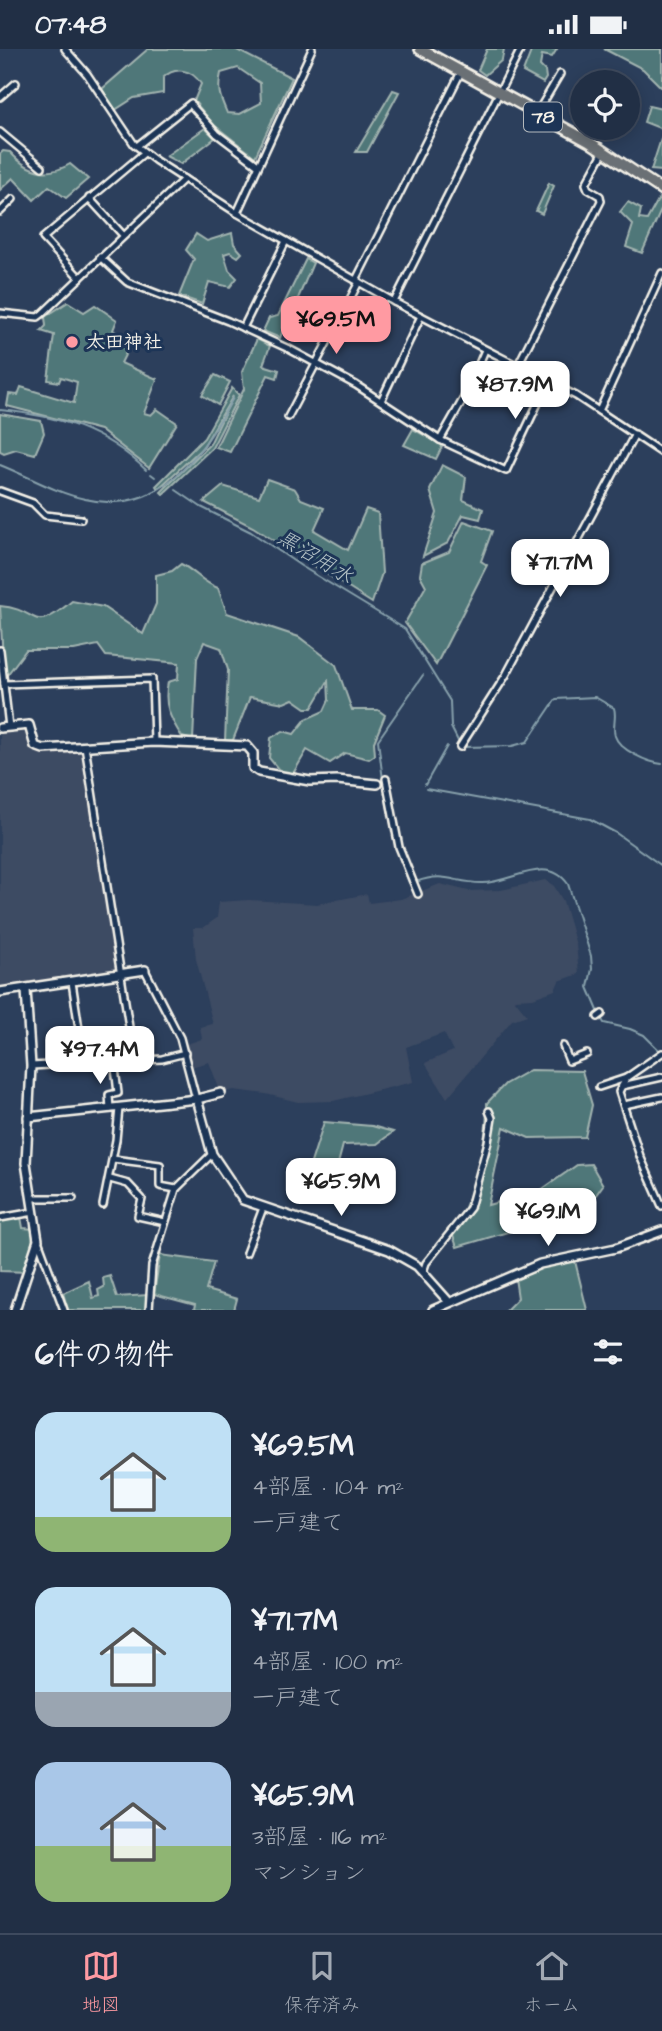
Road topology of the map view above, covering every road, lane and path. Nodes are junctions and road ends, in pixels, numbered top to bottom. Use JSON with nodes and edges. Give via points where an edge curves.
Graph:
{"nodes":[{"id":1,"x":65,"y":49,"type":"edge"},
{"id":2,"x":312,"y":49,"type":"edge"},
{"id":3,"x":421,"y":49,"type":"edge"},
{"id":4,"x":521,"y":49,"type":"edge"},
{"id":5,"x":462,"y":70,"type":"junction"},
{"id":6,"x":560,"y":74,"type":"dead end"},
{"id":7,"x":16,"y":83,"type":"dead end"},
{"id":8,"x":500,"y":94,"type":"junction"},
{"id":9,"x":0,"y":97,"type":"edge"},
{"id":10,"x":537,"y":113,"type":"junction"},
{"id":11,"x":0,"y":132,"type":"edge"},
{"id":12,"x":137,"y":146,"type":"junction"},
{"id":13,"x":604,"y":151,"type":"junction"},
{"id":14,"x":144,"y":153,"type":"junction"},
{"id":15,"x":258,"y":165,"type":"junction"},
{"id":16,"x":42,"y":167,"type":"dead end"},
{"id":17,"x":184,"y":179,"type":"junction"},
{"id":18,"x":662,"y":190,"type":"edge"},
{"id":19,"x":89,"y":198,"type":"junction"},
{"id":20,"x":13,"y":199,"type":"dead end"},
{"id":21,"x":0,"y":212,"type":"edge"},
{"id":22,"x":237,"y":213,"type":"junction"},
{"id":23,"x":123,"y":235,"type":"junction"},
{"id":24,"x":286,"y":241,"type":"junction"},
{"id":25,"x":100,"y":257,"type":"junction"},
{"id":26,"x":662,"y":273,"type":"edge"},
{"id":27,"x":79,"y":278,"type":"junction"},
{"id":28,"x":358,"y":281,"type":"junction"},
{"id":29,"x":394,"y":302,"type":"junction"},
{"id":30,"x":0,"y":313,"type":"edge"},
{"id":31,"x":421,"y":316,"type":"junction"},
{"id":32,"x":243,"y":328,"type":"junction"},
{"id":33,"x":485,"y":350,"type":"junction"},
{"id":34,"x":316,"y":363,"type":"junction"},
{"id":35,"x":517,"y":367,"type":"junction"},
{"id":36,"x":548,"y":382,"type":"junction"},
{"id":37,"x":381,"y":401,"type":"junction"},
{"id":38,"x":599,"y":411,"type":"junction"},
{"id":39,"x":288,"y":417,"type":"dead end"},
{"id":40,"x":635,"y":434,"type":"junction"},
{"id":41,"x":440,"y":440,"type":"junction"},
{"id":42,"x":662,"y":453,"type":"edge"},
{"id":43,"x":0,"y":491,"type":"edge"},
{"id":44,"x":81,"y":519,"type":"dead end"},
{"id":45,"x":0,"y":650,"type":"edge"},
{"id":46,"x":4,"y":684,"type":"junction"},
{"id":47,"x":9,"y":727,"type":"junction"},
{"id":48,"x":0,"y":728,"type":"edge"},
{"id":49,"x":154,"y":742,"type":"junction"},
{"id":50,"x":85,"y":746,"type":"junction"},
{"id":51,"x":460,"y":747,"type":"dead end"},
{"id":52,"x":377,"y":784,"type":"joint"},
{"id":53,"x":418,"y":894,"type":"dead end"},
{"id":54,"x":145,"y":970,"type":"joint"},
{"id":55,"x":120,"y":974,"type":"junction"},
{"id":56,"x":72,"y":982,"type":"junction"},
{"id":57,"x":26,"y":989,"type":"junction"},
{"id":58,"x":0,"y":992,"type":"edge"},
{"id":59,"x":563,"y":1046,"type":"dead end"},
{"id":60,"x":185,"y":1053,"type":"junction"},
{"id":61,"x":587,"y":1054,"type":"dead end"},
{"id":62,"x":661,"y":1054,"type":"edge"},
{"id":63,"x":134,"y":1059,"type":"junction"},
{"id":64,"x":114,"y":1061,"type":"junction"},
{"id":65,"x":84,"y":1062,"type":"junction"},
{"id":66,"x":31,"y":1066,"type":"junction"},
{"id":67,"x":662,"y":1077,"type":"edge"},
{"id":68,"x":625,"y":1078,"type":"junction"},
{"id":69,"x":622,"y":1086,"type":"junction"},
{"id":70,"x":599,"y":1087,"type":"dead end"},
{"id":71,"x":221,"y":1093,"type":"dead end"},
{"id":72,"x":662,"y":1097,"type":"edge"},
{"id":73,"x":197,"y":1099,"type":"junction"},
{"id":74,"x":624,"y":1105,"type":"junction"},
{"id":75,"x":114,"y":1108,"type":"junction"},
{"id":76,"x":489,"y":1111,"type":"dead end"},
{"id":77,"x":28,"y":1117,"type":"junction"},
{"id":78,"x":212,"y":1154,"type":"junction"},
{"id":79,"x":113,"y":1159,"type":"junction"},
{"id":80,"x":110,"y":1179,"type":"junction"},
{"id":81,"x":176,"y":1189,"type":"junction"},
{"id":82,"x":32,"y":1198,"type":"junction"},
{"id":83,"x":73,"y":1198,"type":"dead end"},
{"id":84,"x":103,"y":1205,"type":"dead end"},
{"id":85,"x":662,"y":1206,"type":"edge"},
{"id":86,"x":263,"y":1208,"type":"junction"},
{"id":87,"x":34,"y":1212,"type":"junction"},
{"id":88,"x":0,"y":1218,"type":"edge"},
{"id":89,"x":165,"y":1222,"type":"junction"},
{"id":90,"x":662,"y":1231,"type":"edge"},
{"id":91,"x":38,"y":1240,"type":"junction"},
{"id":92,"x":246,"y":1253,"type":"dead end"},
{"id":93,"x":423,"y":1272,"type":"junction"},
{"id":94,"x":449,"y":1303,"type":"junction"},
{"id":95,"x":15,"y":1310,"type":"edge"},
{"id":96,"x":64,"y":1310,"type":"edge"},
{"id":97,"x":149,"y":1310,"type":"edge"},
{"id":98,"x":433,"y":1310,"type":"edge"}],
"edges":[{"from":1,"to":12,"type":"street"},
{"from":2,"to":15,"type":"street"},
{"from":3,"to":5,"type":"main road","number":"78"},
{"from":4,"to":8,"type":"street"},
{"from":5,"to":8,"type":"main road","number":"78"},
{"from":5,"to":28,"type":"street"},
{"from":6,"to":10,"type":"street"},
{"from":7,"to":9,"type":"street"},
{"from":8,"to":10,"type":"main road","number":"78"},
{"from":8,"to":29,"type":"street"},
{"from":10,"to":13,"type":"main road","number":"78"},
{"from":11,"to":16,"type":"street"},
{"from":12,"to":14,"type":"street"},
{"from":12,"to":15,"type":"street","via":[[191,104],[217,134]]},
{"from":13,"to":18,"type":"main road","number":"78"},
{"from":13,"to":35,"type":"street","via":[[586,184],[601,201]]},
{"from":14,"to":17,"type":"street"},
{"from":14,"to":19,"type":"street"},
{"from":15,"to":22,"type":"street"},
{"from":17,"to":22,"type":"street"},
{"from":17,"to":23,"type":"street"},
{"from":19,"to":23,"type":"street"},
{"from":19,"to":27,"type":"street","via":[[43,239]]},
{"from":20,"to":21,"type":"street"},
{"from":22,"to":24,"type":"street"},
{"from":23,"to":25,"type":"street"},
{"from":24,"to":28,"type":"street"},
{"from":24,"to":32,"type":"street"},
{"from":25,"to":27,"type":"street"},
{"from":25,"to":32,"type":"street","via":[[141,289]]},
{"from":26,"to":38,"type":"street"},
{"from":27,"to":30,"type":"street","via":[[38,317]]},
{"from":28,"to":29,"type":"street"},
{"from":28,"to":34,"type":"street"},
{"from":29,"to":31,"type":"street"},
{"from":31,"to":33,"type":"street"},
{"from":31,"to":37,"type":"street"},
{"from":32,"to":34,"type":"street"},
{"from":33,"to":35,"type":"street"},
{"from":33,"to":41,"type":"street"},
{"from":34,"to":37,"type":"street"},
{"from":34,"to":39,"type":"street"},
{"from":35,"to":36,"type":"street"},
{"from":36,"to":38,"type":"street"},
{"from":36,"to":41,"type":"street","via":[[506,471]]},
{"from":37,"to":41,"type":"street"},
{"from":38,"to":40,"type":"street"},
{"from":40,"to":42,"type":"street"},
{"from":40,"to":51,"type":"street","via":[[506,675]]},
{"from":43,"to":44,"type":"street","via":[[33,503],[45,515]]},
{"from":45,"to":46,"type":"street"},
{"from":46,"to":47,"type":"street"},
{"from":46,"to":49,"type":"street","via":[[152,679]]},
{"from":47,"to":48,"type":"street"},
{"from":47,"to":50,"type":"street","via":[[29,725],[38,748]]},
{"from":49,"to":50,"type":"street"},
{"from":49,"to":52,"type":"street","via":[[247,746],[253,753],[253,768],[259,772],[310,782]]},
{"from":50,"to":55,"type":"street"},
{"from":52,"to":53,"type":"street","via":[[387,782],[399,847]]},
{"from":54,"to":55,"type":"street"},
{"from":54,"to":60,"type":"street"},
{"from":55,"to":56,"type":"street"},
{"from":55,"to":63,"type":"street"},
{"from":56,"to":57,"type":"street"},
{"from":56,"to":65,"type":"street"},
{"from":57,"to":58,"type":"street"},
{"from":57,"to":66,"type":"street"},
{"from":59,"to":61,"type":"street","via":[[569,1061]]},
{"from":60,"to":63,"type":"street"},
{"from":60,"to":73,"type":"street"},
{"from":62,"to":68,"type":"street"},
{"from":63,"to":64,"type":"street"},
{"from":64,"to":65,"type":"street"},
{"from":64,"to":75,"type":"street","via":[[118,1093],[108,1095]]},
{"from":65,"to":66,"type":"street"},
{"from":66,"to":77,"type":"street"},
{"from":67,"to":69,"type":"street"},
{"from":68,"to":69,"type":"street"},
{"from":68,"to":70,"type":"street"},
{"from":69,"to":74,"type":"street","via":[[619,1092]]},
{"from":71,"to":73,"type":"street"},
{"from":72,"to":74,"type":"street"},
{"from":73,"to":75,"type":"street"},
{"from":73,"to":78,"type":"street"},
{"from":74,"to":85,"type":"street"},
{"from":75,"to":77,"type":"street"},
{"from":75,"to":79,"type":"street"},
{"from":76,"to":93,"type":"street","via":[[488,1142],[470,1208]]},
{"from":77,"to":82,"type":"street","via":[[26,1163]]},
{"from":78,"to":81,"type":"street"},
{"from":78,"to":86,"type":"street","via":[[243,1200]]},
{"from":79,"to":80,"type":"street"},
{"from":79,"to":81,"type":"street","via":[[160,1165],[160,1186]]},
{"from":80,"to":84,"type":"street"},
{"from":80,"to":89,"type":"street","via":[[128,1184],[142,1199],[138,1216]]},
{"from":81,"to":89,"type":"street"},
{"from":82,"to":83,"type":"street"},
{"from":82,"to":87,"type":"street"},
{"from":86,"to":92,"type":"street"},
{"from":86,"to":93,"type":"street","via":[[389,1249]]},
{"from":87,"to":88,"type":"street"},
{"from":87,"to":91,"type":"street"},
{"from":89,"to":97,"type":"street","via":[[152,1266]]},
{"from":90,"to":94,"type":"street","via":[[616,1248],[540,1264]]},
{"from":91,"to":95,"type":"street"},
{"from":91,"to":96,"type":"street"},
{"from":93,"to":94,"type":"street"},
{"from":94,"to":98,"type":"street"}]}
